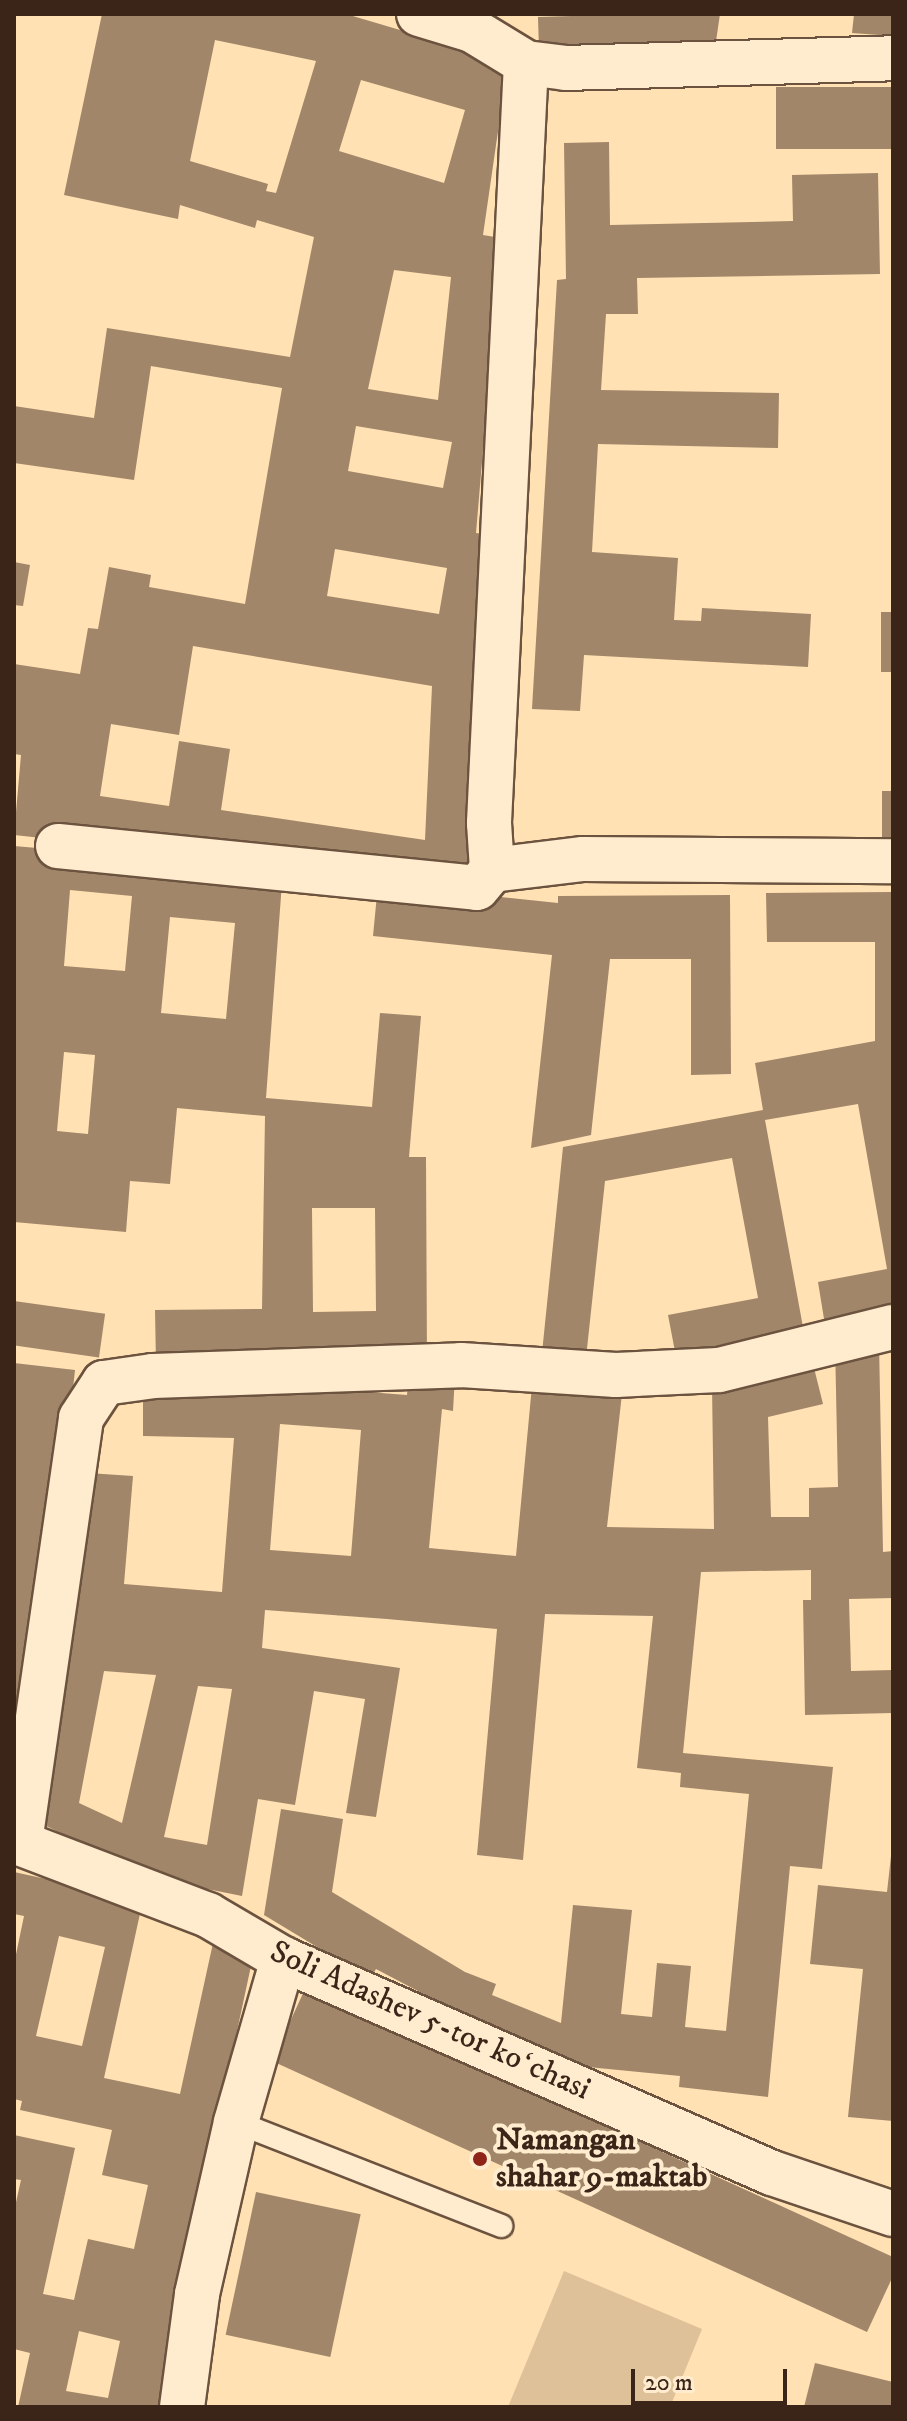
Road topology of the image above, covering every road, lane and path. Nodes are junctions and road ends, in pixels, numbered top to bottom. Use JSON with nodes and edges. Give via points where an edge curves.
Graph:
{"nodes":[{"id":1,"x":419,"y":14,"type":"edge"},
{"id":2,"x":893,"y":58,"type":"edge"},
{"id":3,"x":526,"y":63,"type":"junction"},
{"id":4,"x":58,"y":846,"type":"dead end"},
{"id":5,"x":893,"y":861,"type":"edge"},
{"id":6,"x":492,"y":870,"type":"junction"},
{"id":7,"x":893,"y":1327,"type":"edge"},
{"id":8,"x":17,"y":1842,"type":"edge"},
{"id":9,"x":283,"y":1959,"type":"junction"},
{"id":10,"x":236,"y":2122,"type":"junction"},
{"id":11,"x":893,"y":2214,"type":"edge"},
{"id":12,"x":501,"y":2226,"type":"dead end"},
{"id":13,"x":182,"y":2407,"type":"edge"}],
"edges":[{"from":1,"to":3,"type":"street","via":[[472,30]]},
{"from":2,"to":3,"type":"street","via":[[565,68]]},
{"from":3,"to":6,"type":"street","via":[[489,823]]},
{"from":4,"to":6,"type":"street","via":[[477,888]]},
{"from":5,"to":6,"type":"street","via":[[583,859]]},
{"from":7,"to":8,"type":"street","via":[[719,1370],[616,1375],[461,1365],[153,1376],[104,1383],[81,1418]]},
{"from":8,"to":9,"type":"street","name":"Soli Adashev 5-tor koʻchasi","via":[[208,1915]]},
{"from":9,"to":10,"type":"street"},
{"from":9,"to":11,"type":"street","name":"Soli Adashev 5-tor koʻchasi","via":[[772,2173]]},
{"from":10,"to":12,"type":"lane"},
{"from":10,"to":13,"type":"street","via":[[197,2294]]}]}
